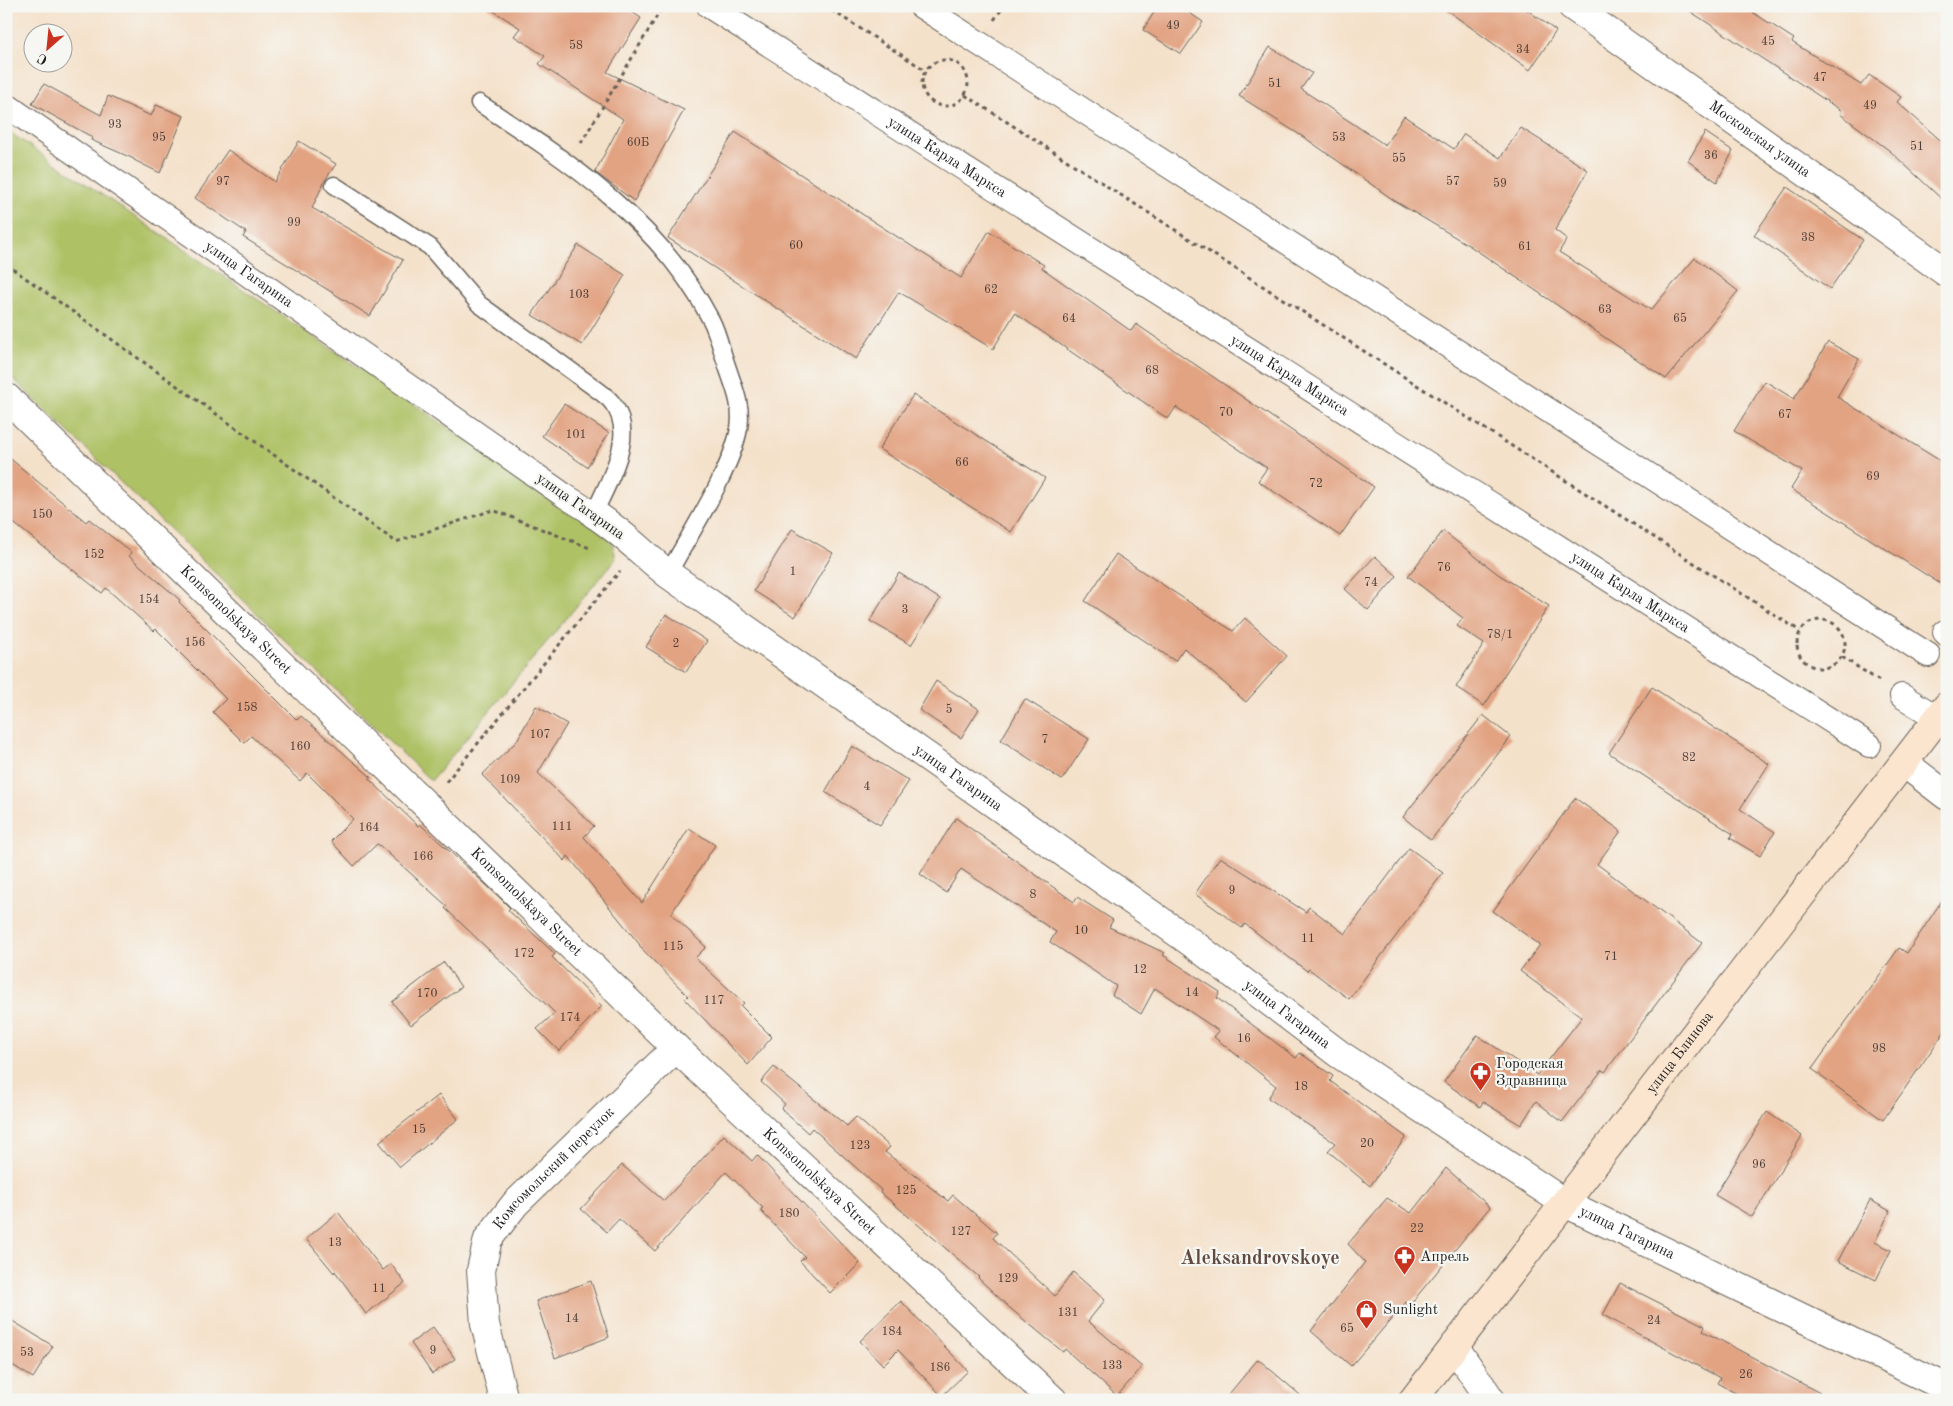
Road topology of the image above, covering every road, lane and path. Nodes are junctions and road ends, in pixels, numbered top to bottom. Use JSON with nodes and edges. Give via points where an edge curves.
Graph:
{"nodes":[{"id":1,"x":663,"y":6,"type":"edge"},
{"id":2,"x":709,"y":6,"type":"edge"},
{"id":3,"x":825,"y":6,"type":"edge"},
{"id":4,"x":921,"y":6,"type":"edge"},
{"id":5,"x":1572,"y":6,"type":"edge"},
{"id":6,"x":925,"y":70,"type":"junction"},
{"id":7,"x":965,"y":95,"type":"junction"},
{"id":8,"x":480,"y":103,"type":"dead end"},
{"id":9,"x":6,"y":106,"type":"edge"},
{"id":10,"x":569,"y":162,"type":"junction"},
{"id":11,"x":334,"y":185,"type":"dead end"},
{"id":12,"x":6,"y":264,"type":"edge"},
{"id":13,"x":1947,"y":273,"type":"edge"},
{"id":14,"x":6,"y":397,"type":"edge"},
{"id":15,"x":594,"y":514,"type":"junction"},
{"id":16,"x":595,"y":548,"type":"dead end"},
{"id":17,"x":638,"y":550,"type":"junction"},
{"id":18,"x":668,"y":574,"type":"junction"},
{"id":19,"x":1800,"y":631,"type":"junction"},
{"id":20,"x":1928,"y":655,"type":"dead end"},
{"id":21,"x":1842,"y":657,"type":"junction"},
{"id":22,"x":1902,"y":696,"type":"joint"},
{"id":23,"x":1944,"y":716,"type":"edge"},
{"id":24,"x":1869,"y":745,"type":"dead end"},
{"id":25,"x":1904,"y":763,"type":"junction"},
{"id":26,"x":1947,"y":796,"type":"edge"},
{"id":27,"x":427,"y":806,"type":"junction"},
{"id":28,"x":676,"y":1048,"type":"junction"},
{"id":29,"x":1565,"y":1203,"type":"junction"},
{"id":30,"x":1454,"y":1346,"type":"junction"},
{"id":31,"x":1947,"y":1388,"type":"edge"},
{"id":32,"x":504,"y":1400,"type":"edge"},
{"id":33,"x":1053,"y":1400,"type":"edge"},
{"id":34,"x":1413,"y":1400,"type":"edge"},
{"id":35,"x":1491,"y":1400,"type":"edge"}],
"edges":[{"from":1,"to":10,"type":"path"},
{"from":2,"to":24,"type":"street","name":"улица Карла Маркса"},
{"from":3,"to":6,"type":"path"},
{"from":4,"to":20,"type":"street"},
{"from":5,"to":13,"type":"street","name":"Московская улица"},
{"from":6,"to":7,"type":"path","via":[[940,60],[958,63],[968,78]]},
{"from":6,"to":7,"type":"path","via":[[922,88],[932,103],[950,106]]},
{"from":7,"to":19,"type":"path"},
{"from":8,"to":10,"type":"lane"},
{"from":9,"to":15,"type":"street","name":"улица Гагарина"},
{"from":10,"to":18,"type":"lane","via":[[652,236],[685,279],[712,321],[741,409],[738,430],[725,467]]},
{"from":11,"to":15,"type":"lane","via":[[430,247],[479,304],[614,404],[622,422],[622,446]]},
{"from":12,"to":16,"type":"path","via":[[396,542],[493,510],[586,548]]},
{"from":14,"to":27,"type":"street","name":"Komsomolskaya Street"},
{"from":15,"to":17,"type":"street","name":"улица Гагарина","via":[[617,528]]},
{"from":17,"to":18,"type":"street","name":"улица Гагарина"},
{"from":17,"to":27,"type":"path"},
{"from":18,"to":29,"type":"street","name":"улица Гагарина","via":[[1192,943],[1339,1054]]},
{"from":19,"to":21,"type":"path","via":[[1797,649],[1808,665],[1826,668]]},
{"from":19,"to":21,"type":"path","via":[[1811,621],[1821,619],[1834,623],[1845,639]]},
{"from":21,"to":22,"type":"path"},
{"from":22,"to":23,"type":"street"},
{"from":23,"to":25,"type":"main road","name":"улица Блинова"},
{"from":25,"to":26,"type":"street"},
{"from":25,"to":29,"type":"main road","name":"улица Блинова"},
{"from":27,"to":28,"type":"street","name":"Komsomolskaya Street"},
{"from":28,"to":32,"type":"street","name":"Комсомольский переулок","via":[[515,1204],[488,1239],[482,1270],[485,1324]]},
{"from":28,"to":33,"type":"street","name":"Komsomolskaya Street"},
{"from":29,"to":30,"type":"main road","name":"улица Блинова"},
{"from":29,"to":31,"type":"street","name":"улица Гагарина"},
{"from":30,"to":34,"type":"main road","name":"улица Блинова"},
{"from":30,"to":35,"type":"street"}]}
